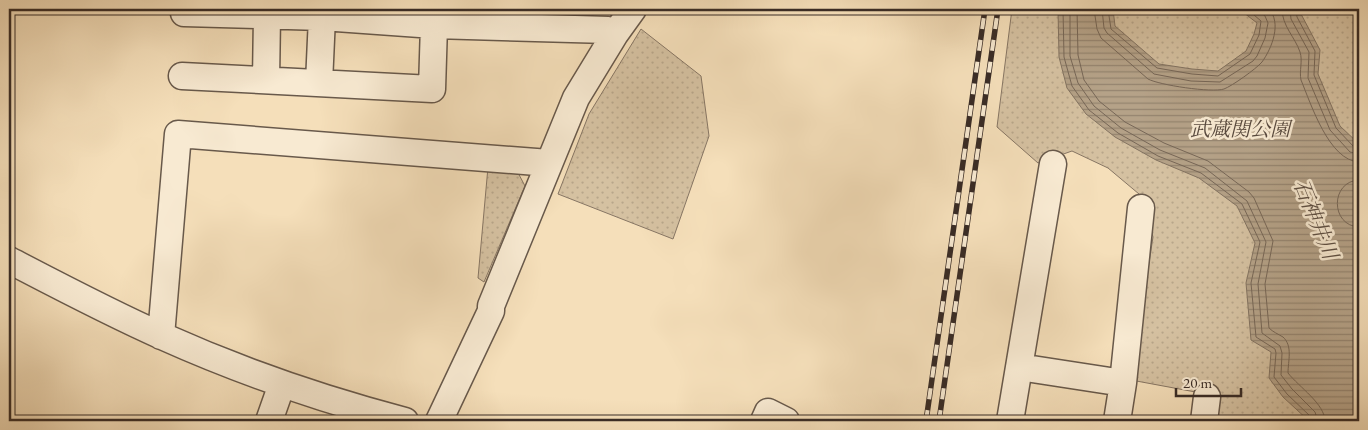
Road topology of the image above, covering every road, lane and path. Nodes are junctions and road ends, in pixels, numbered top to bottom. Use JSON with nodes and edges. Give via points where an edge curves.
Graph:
{"nodes":[{"id":1,"x":633,"y":9,"type":"edge"},
{"id":2,"x":184,"y":13,"type":"dead end"},
{"id":3,"x":267,"y":16,"type":"junction"},
{"id":4,"x":322,"y":17,"type":"junction"},
{"id":5,"x":434,"y":26,"type":"junction"},
{"id":6,"x":615,"y":34,"type":"junction"},
{"id":7,"x":182,"y":76,"type":"dead end"},
{"id":8,"x":266,"y":80,"type":"junction"},
{"id":9,"x":319,"y":83,"type":"junction"},
{"id":10,"x":549,"y":163,"type":"junction"},
{"id":11,"x":1052,"y":164,"type":"dead end"},
{"id":12,"x":1142,"y":208,"type":"dead end"},
{"id":13,"x":9,"y":260,"type":"edge"},
{"id":14,"x":161,"y":336,"type":"junction"},
{"id":15,"x":1019,"y":367,"type":"junction"},
{"id":16,"x":1123,"y":383,"type":"junction"},
{"id":17,"x":282,"y":384,"type":"junction"},
{"id":18,"x":269,"y":421,"type":"edge"},
{"id":19,"x":404,"y":421,"type":"edge"},
{"id":20,"x":439,"y":421,"type":"edge"},
{"id":21,"x":764,"y":421,"type":"edge"},
{"id":22,"x":786,"y":421,"type":"edge"},
{"id":23,"x":1010,"y":421,"type":"edge"},
{"id":24,"x":1117,"y":421,"type":"edge"}],
"edges":[{"from":1,"to":6,"type":"street"},
{"from":2,"to":3,"type":"street"},
{"from":3,"to":4,"type":"street"},
{"from":3,"to":8,"type":"street"},
{"from":4,"to":5,"type":"street"},
{"from":4,"to":9,"type":"street"},
{"from":5,"to":6,"type":"street","via":[[608,30]]},
{"from":5,"to":9,"type":"street","via":[[432,89]]},
{"from":6,"to":10,"type":"street","via":[[576,98]]},
{"from":7,"to":8,"type":"street"},
{"from":8,"to":9,"type":"street"},
{"from":10,"to":14,"type":"street","via":[[178,134]]},
{"from":10,"to":20,"type":"street","via":[[491,311]]},
{"from":11,"to":15,"type":"street"},
{"from":12,"to":16,"type":"street"},
{"from":13,"to":14,"type":"street"},
{"from":14,"to":17,"type":"street"},
{"from":15,"to":16,"type":"street"},
{"from":15,"to":23,"type":"street"},
{"from":16,"to":24,"type":"street"},
{"from":17,"to":18,"type":"street"},
{"from":17,"to":19,"type":"street"},
{"from":21,"to":22,"type":"street","via":[[768,412]]}]}
